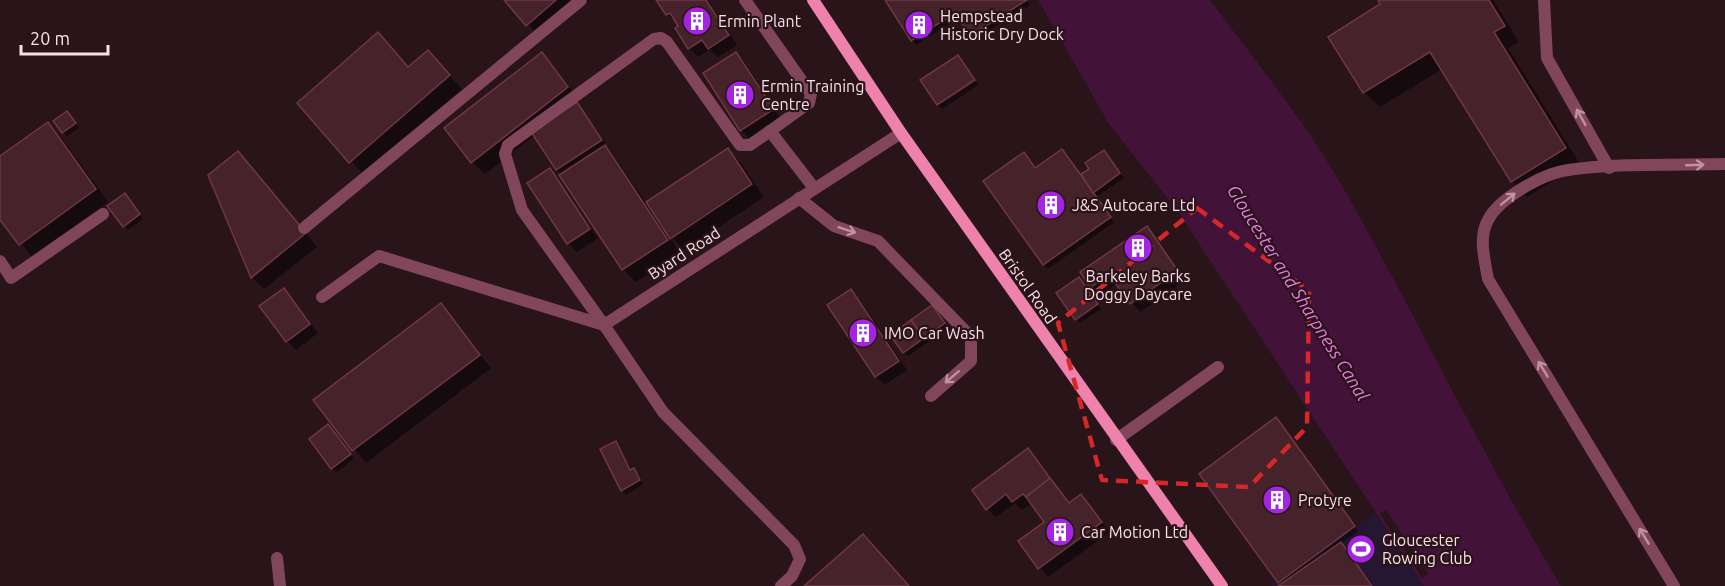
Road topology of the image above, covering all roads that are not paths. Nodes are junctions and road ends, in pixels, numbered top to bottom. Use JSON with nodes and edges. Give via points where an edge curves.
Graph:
{"nodes":[{"id":1,"x":581,"y":0,"type":"edge"},
{"id":2,"x":745,"y":0,"type":"edge"},
{"id":3,"x":813,"y":0,"type":"edge"},
{"id":4,"x":1544,"y":0,"type":"edge"},
{"id":5,"x":770,"y":131,"type":"junction"},
{"id":6,"x":901,"y":132,"type":"junction"},
{"id":7,"x":1725,"y":164,"type":"edge"},
{"id":8,"x":1609,"y":168,"type":"junction"},
{"id":9,"x":814,"y":188,"type":"junction"},
{"id":10,"x":800,"y":198,"type":"junction"},
{"id":11,"x":103,"y":214,"type":"dead end"},
{"id":12,"x":304,"y":228,"type":"dead end"},
{"id":13,"x":0,"y":261,"type":"edge"},
{"id":14,"x":322,"y":297,"type":"dead end"},
{"id":15,"x":604,"y":325,"type":"junction"},
{"id":16,"x":1218,"y":368,"type":"dead end"},
{"id":17,"x":931,"y":396,"type":"dead end"},
{"id":18,"x":1116,"y":440,"type":"junction"},
{"id":19,"x":277,"y":558,"type":"dead end"},
{"id":20,"x":280,"y":586,"type":"edge"},
{"id":21,"x":781,"y":586,"type":"edge"},
{"id":22,"x":1222,"y":586,"type":"edge"},
{"id":23,"x":1674,"y":586,"type":"edge"}],
"edges":[{"from":1,"to":12,"type":"lane"},
{"from":2,"to":5,"type":"lane","via":[[812,98]]},
{"from":3,"to":6,"type":"street","name":"Bristol Road"},
{"from":8,"to":4,"type":"lane","one_way":true,"via":[[1547,58]]},
{"from":5,"to":9,"type":"lane"},
{"from":5,"to":15,"type":"lane","via":[[750,145],[740,145],[661,38],[654,39],[506,149],[522,210]]},
{"from":6,"to":9,"type":"lane","name":"Byard Road"},
{"from":6,"to":18,"type":"street","name":"Bristol Road"},
{"from":8,"to":7,"type":"lane","one_way":true},
{"from":23,"to":8,"type":"lane","one_way":true,"via":[[1488,279],[1482,250],[1487,220],[1507,199],[1536,180],[1567,170]]},
{"from":9,"to":10,"type":"lane","name":"Byard Road"},
{"from":10,"to":15,"type":"lane","name":"Byard Road"},
{"from":10,"to":17,"type":"lane","one_way":true,"via":[[834,226],[878,241],[971,337],[971,361]]},
{"from":11,"to":13,"type":"lane","via":[[11,278]]},
{"from":14,"to":15,"type":"lane","via":[[379,256]]},
{"from":15,"to":21,"type":"lane","via":[[663,412],[794,545],[800,559],[792,576]]},
{"from":16,"to":18,"type":"lane"},
{"from":18,"to":22,"type":"street","name":"Bristol Road"},
{"from":19,"to":20,"type":"lane"}]}
